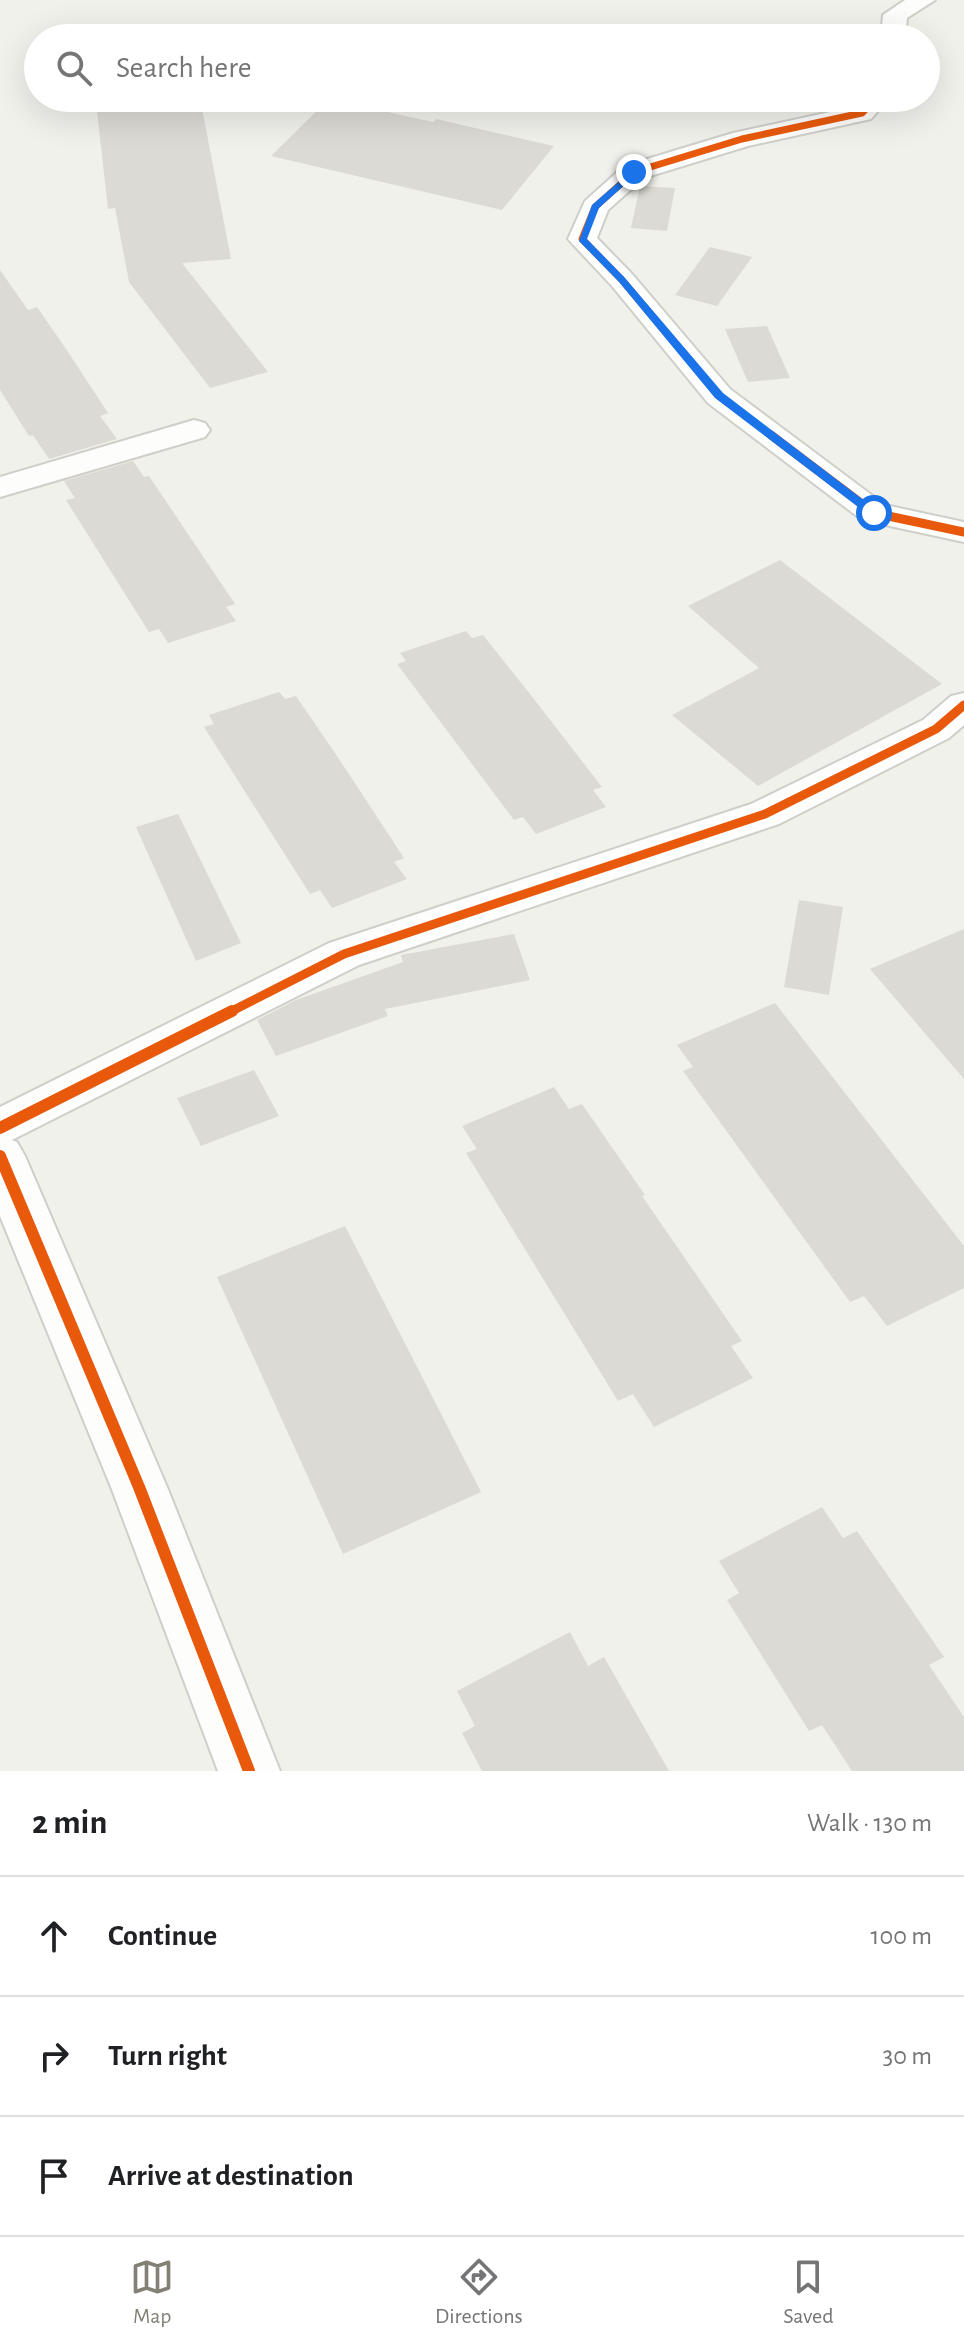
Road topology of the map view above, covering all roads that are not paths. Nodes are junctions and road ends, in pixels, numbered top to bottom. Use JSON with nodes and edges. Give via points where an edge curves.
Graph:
{"nodes":[{"id":1,"x":923,"y":0,"type":"edge"},
{"id":2,"x":894,"y":24,"type":"edge"},
{"id":3,"x":863,"y":112,"type":"edge"},
{"id":4,"x":194,"y":430,"type":"dead end"},
{"id":5,"x":0,"y":487,"type":"edge"},
{"id":6,"x":964,"y":532,"type":"edge"},
{"id":7,"x":964,"y":705,"type":"edge"},
{"id":8,"x":0,"y":1128,"type":"edge"},
{"id":9,"x":0,"y":1156,"type":"edge"},
{"id":10,"x":249,"y":1771,"type":"edge"}],
"edges":[{"from":1,"to":2,"type":"street","via":[[895,15]]},
{"from":3,"to":6,"type":"street","via":[[742,139],[634,172],[595,207],[582,239],[719,396],[874,513]]},
{"from":4,"to":5,"type":"street"},
{"from":7,"to":8,"type":"street","via":[[936,729],[765,814],[344,954]]},
{"from":9,"to":10,"type":"street","via":[[139,1487]]}]}
